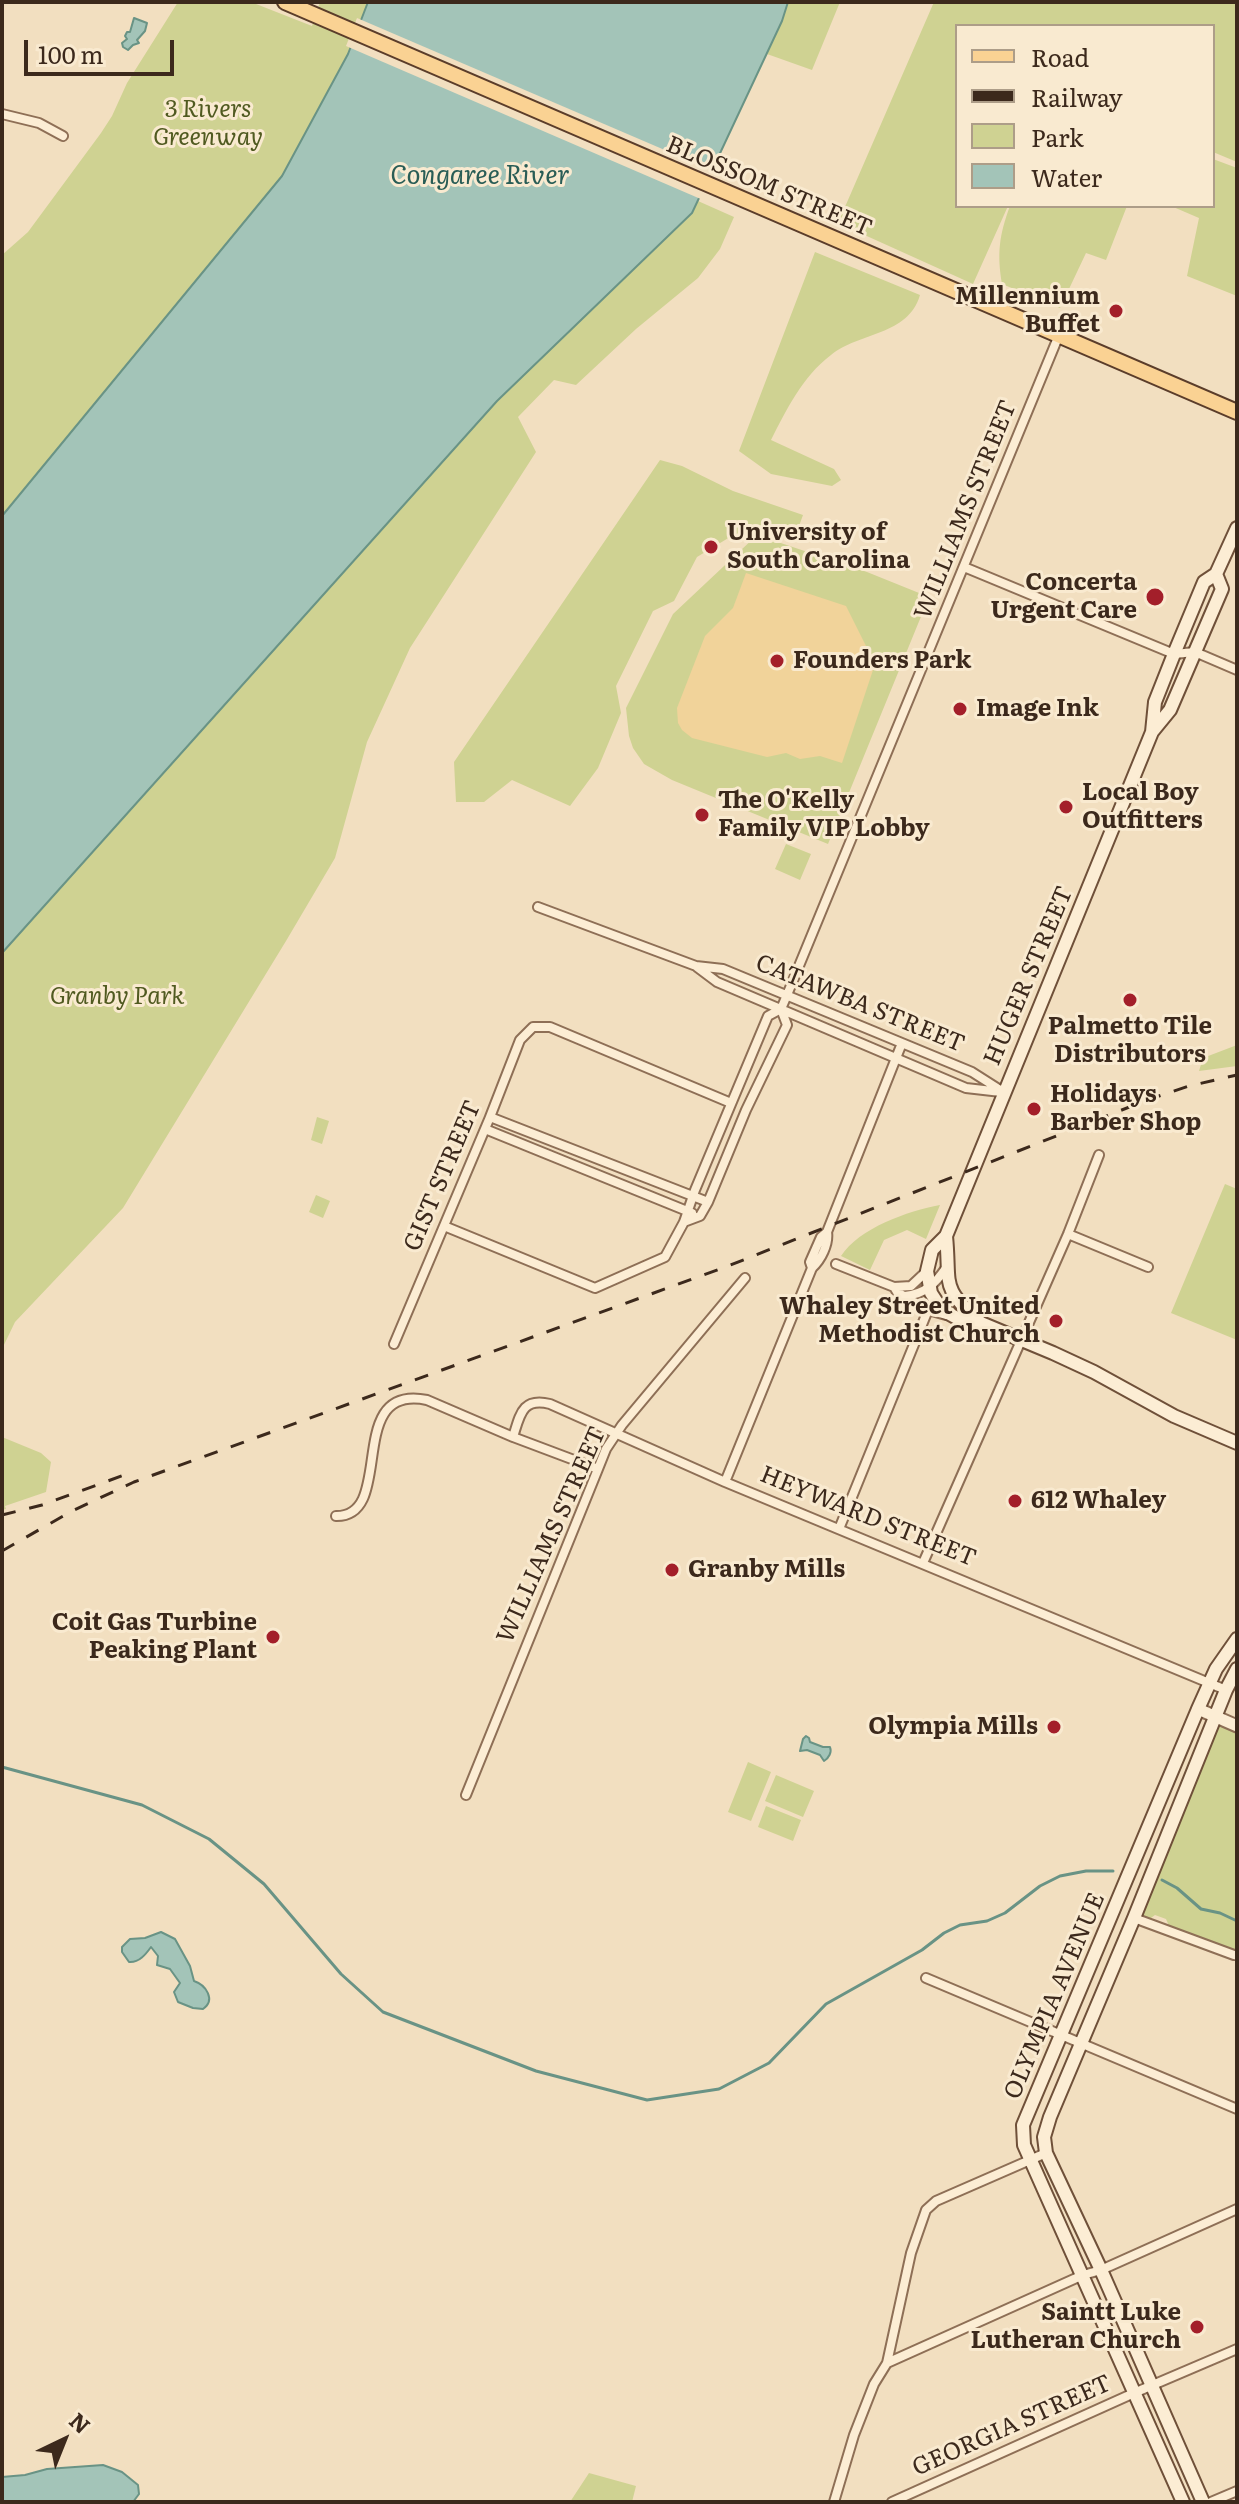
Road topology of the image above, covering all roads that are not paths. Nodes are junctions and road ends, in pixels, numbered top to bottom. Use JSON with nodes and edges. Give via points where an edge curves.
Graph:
{"nodes":[{"id":1,"x":285,"y":2,"type":"edge"},
{"id":2,"x":2,"y":114,"type":"edge"},
{"id":3,"x":63,"y":136,"type":"dead end"},
{"id":4,"x":1059,"y":335,"type":"junction"},
{"id":5,"x":1237,"y":412,"type":"edge"},
{"id":6,"x":1237,"y":528,"type":"edge"},
{"id":7,"x":964,"y":567,"type":"junction"},
{"id":8,"x":1216,"y":574,"type":"junction"},
{"id":9,"x":1195,"y":652,"type":"junction"},
{"id":10,"x":1174,"y":654,"type":"junction"},
{"id":11,"x":1237,"y":670,"type":"edge"},
{"id":12,"x":1152,"y":732,"type":"junction"},
{"id":13,"x":538,"y":907,"type":"dead end"},
{"id":14,"x":696,"y":966,"type":"junction"},
{"id":15,"x":787,"y":995,"type":"junction"},
{"id":16,"x":781,"y":1009,"type":"junction"},
{"id":17,"x":902,"y":1043,"type":"junction"},
{"id":18,"x":896,"y":1059,"type":"junction"},
{"id":19,"x":1005,"y":1093,"type":"junction"},
{"id":20,"x":731,"y":1103,"type":"junction"},
{"id":21,"x":490,"y":1117,"type":"junction"},
{"id":22,"x":485,"y":1129,"type":"junction"},
{"id":23,"x":1099,"y":1155,"type":"dead end"},
{"id":24,"x":693,"y":1195,"type":"junction"},
{"id":25,"x":708,"y":1202,"type":"junction"},
{"id":26,"x":687,"y":1211,"type":"junction"},
{"id":27,"x":700,"y":1216,"type":"junction"},
{"id":28,"x":684,"y":1222,"type":"junction"},
{"id":29,"x":444,"y":1226,"type":"junction"},
{"id":30,"x":1068,"y":1234,"type":"junction"},
{"id":31,"x":946,"y":1236,"type":"junction"},
{"id":32,"x":836,"y":1264,"type":"dead end"},
{"id":33,"x":1148,"y":1267,"type":"dead end"},
{"id":34,"x":946,"y":1268,"type":"junction"},
{"id":35,"x":927,"y":1271,"type":"junction"},
{"id":36,"x":745,"y":1278,"type":"dead end"},
{"id":37,"x":894,"y":1287,"type":"junction"},
{"id":38,"x":929,"y":1288,"type":"junction"},
{"id":39,"x":904,"y":1296,"type":"junction"},
{"id":40,"x":928,"y":1310,"type":"junction"},
{"id":41,"x":953,"y":1317,"type":"junction"},
{"id":42,"x":981,"y":1323,"type":"junction"},
{"id":43,"x":1022,"y":1340,"type":"junction"},
{"id":44,"x":394,"y":1344,"type":"dead end"},
{"id":45,"x":617,"y":1433,"type":"junction"},
{"id":46,"x":513,"y":1437,"type":"junction"},
{"id":47,"x":1237,"y":1443,"type":"edge"},
{"id":48,"x":598,"y":1469,"type":"junction"},
{"id":49,"x":725,"y":1482,"type":"junction"},
{"id":50,"x":336,"y":1516,"type":"dead end"},
{"id":51,"x":839,"y":1529,"type":"junction"},
{"id":52,"x":923,"y":1563,"type":"junction"},
{"id":53,"x":1237,"y":1639,"type":"edge"},
{"id":54,"x":1216,"y":1669,"type":"junction"},
{"id":55,"x":1236,"y":1675,"type":"edge"},
{"id":56,"x":1209,"y":1682,"type":"junction"},
{"id":57,"x":1226,"y":1690,"type":"junction"},
{"id":58,"x":1198,"y":1709,"type":"junction"},
{"id":59,"x":1215,"y":1717,"type":"junction"},
{"id":60,"x":1237,"y":1726,"type":"edge"},
{"id":61,"x":466,"y":1795,"type":"dead end"},
{"id":62,"x":1134,"y":1918,"type":"junction"},
{"id":63,"x":1234,"y":1955,"type":"dead end"},
{"id":64,"x":926,"y":1978,"type":"dead end"},
{"id":65,"x":1061,"y":2036,"type":"junction"},
{"id":66,"x":1081,"y":2045,"type":"junction"},
{"id":67,"x":1237,"y":2109,"type":"edge"},
{"id":68,"x":1046,"y":2153,"type":"junction"},
{"id":69,"x":1032,"y":2160,"type":"junction"},
{"id":70,"x":1237,"y":2209,"type":"edge"},
{"id":71,"x":1101,"y":2270,"type":"junction"},
{"id":72,"x":1083,"y":2275,"type":"junction"},
{"id":73,"x":1237,"y":2349,"type":"edge"},
{"id":74,"x":887,"y":2363,"type":"junction"},
{"id":75,"x":1152,"y":2386,"type":"junction"},
{"id":76,"x":1134,"y":2393,"type":"junction"},
{"id":77,"x":1237,"y":2491,"type":"edge"},
{"id":78,"x":834,"y":2502,"type":"edge"},
{"id":79,"x":892,"y":2502,"type":"edge"},
{"id":80,"x":1183,"y":2502,"type":"edge"},
{"id":81,"x":1203,"y":2502,"type":"edge"},
{"id":82,"x":1211,"y":2502,"type":"edge"}],
"edges":[{"from":1,"to":4,"type":"main road","name":"BLOSSOM STREET"},
{"from":2,"to":3,"type":"street","via":[[39,123]]},
{"from":4,"to":5,"type":"main road","name":"BLOSSOM STREET"},
{"from":4,"to":7,"type":"street","name":"WILLIAMS STREET"},
{"from":6,"to":8,"type":"main road","name":"HUGER STREET"},
{"from":7,"to":10,"type":"street"},
{"from":7,"to":15,"type":"street","name":"WILLIAMS STREET"},
{"from":8,"to":9,"type":"main road","name":"HUGER STREET","via":[[1222,589]]},
{"from":8,"to":10,"type":"main road","name":"HUGER STREET","via":[[1204,582]]},
{"from":9,"to":10,"type":"street"},
{"from":9,"to":11,"type":"street"},
{"from":9,"to":12,"type":"main road","name":"HUGER STREET","via":[[1170,710]]},
{"from":10,"to":12,"type":"main road","name":"HUGER STREET","via":[[1155,702]]},
{"from":12,"to":19,"type":"main road","name":"HUGER STREET"},
{"from":13,"to":14,"type":"street","name":"CATAWBA STREET"},
{"from":14,"to":15,"type":"street","name":"CATAWBA STREET","via":[[723,969]]},
{"from":14,"to":16,"type":"street","name":"CATAWBA STREET","via":[[717,982]]},
{"from":15,"to":16,"type":"street","name":"WILLIAMS STREET"},
{"from":15,"to":17,"type":"street","name":"CATAWBA STREET"},
{"from":16,"to":18,"type":"street","name":"CATAWBA STREET"},
{"from":16,"to":20,"type":"street","name":"WILLIAMS STREET","via":[[768,1016]]},
{"from":16,"to":25,"type":"street","name":"WILLIAMS STREET","via":[[787,1025]]},
{"from":17,"to":18,"type":"street"},
{"from":17,"to":19,"type":"street","name":"CATAWBA STREET","via":[[972,1072]]},
{"from":18,"to":19,"type":"street","name":"CATAWBA STREET","via":[[966,1088]]},
{"from":18,"to":49,"type":"street"},
{"from":19,"to":31,"type":"main road","name":"HUGER STREET"},
{"from":20,"to":21,"type":"street","name":"GIST STREET","via":[[550,1027],[533,1027],[520,1040]]},
{"from":20,"to":24,"type":"street","name":"WILLIAMS STREET"},
{"from":21,"to":22,"type":"street","name":"GIST STREET"},
{"from":21,"to":24,"type":"street"},
{"from":22,"to":26,"type":"street"},
{"from":22,"to":29,"type":"street","name":"GIST STREET"},
{"from":23,"to":30,"type":"street"},
{"from":24,"to":25,"type":"street"},
{"from":24,"to":26,"type":"street","name":"WILLIAMS STREET"},
{"from":25,"to":27,"type":"street","name":"WILLIAMS STREET"},
{"from":26,"to":27,"type":"street"},
{"from":26,"to":28,"type":"street","name":"WILLIAMS STREET"},
{"from":27,"to":28,"type":"street"},
{"from":28,"to":29,"type":"street","name":"WILLIAMS STREET","via":[[665,1257],[595,1288]]},
{"from":29,"to":44,"type":"street","name":"GIST STREET"},
{"from":30,"to":33,"type":"street"},
{"from":30,"to":43,"type":"street"},
{"from":31,"to":34,"type":"main road"},
{"from":31,"to":35,"type":"main road","name":"HUGER STREET","via":[[932,1250]]},
{"from":32,"to":37,"type":"street"},
{"from":34,"to":38,"type":"street"},
{"from":34,"to":42,"type":"main road","via":[[952,1293]]},
{"from":35,"to":37,"type":"street","via":[[911,1286]]},
{"from":35,"to":38,"type":"main road"},
{"from":36,"to":45,"type":"street","name":"WILLIAMS STREET"},
{"from":37,"to":39,"type":"street"},
{"from":38,"to":39,"type":"street"},
{"from":38,"to":41,"type":"main road"},
{"from":39,"to":40,"type":"street"},
{"from":40,"to":41,"type":"street"},
{"from":40,"to":51,"type":"street"},
{"from":41,"to":42,"type":"main road"},
{"from":42,"to":43,"type":"main road"},
{"from":43,"to":47,"type":"main road"},
{"from":43,"to":52,"type":"street"},
{"from":45,"to":46,"type":"street","name":"HEYWARD STREET","via":[[537,1400],[522,1412]]},
{"from":45,"to":48,"type":"street","name":"WILLIAMS STREET"},
{"from":45,"to":49,"type":"street","name":"HEYWARD STREET"},
{"from":46,"to":48,"type":"street"},
{"from":46,"to":50,"type":"street","via":[[427,1400],[414,1397],[390,1405],[374,1444],[364,1499],[348,1516]]},
{"from":48,"to":61,"type":"street","name":"WILLIAMS STREET"},
{"from":49,"to":51,"type":"street","name":"HEYWARD STREET"},
{"from":51,"to":52,"type":"street","name":"HEYWARD STREET"},
{"from":52,"to":56,"type":"street","name":"HEYWARD STREET"},
{"from":53,"to":54,"type":"main road","name":"OLYMPIA AVENUE"},
{"from":54,"to":55,"type":"street"},
{"from":54,"to":56,"type":"main road","name":"OLYMPIA AVENUE"},
{"from":55,"to":57,"type":"main road","name":"OLYMPIA AVENUE"},
{"from":56,"to":57,"type":"street","name":"HEYWARD STREET"},
{"from":56,"to":58,"type":"main road","name":"OLYMPIA AVENUE"},
{"from":57,"to":59,"type":"main road","name":"OLYMPIA AVENUE"},
{"from":58,"to":59,"type":"street"},
{"from":58,"to":65,"type":"main road","name":"OLYMPIA AVENUE"},
{"from":59,"to":60,"type":"street"},
{"from":59,"to":62,"type":"main road","name":"OLYMPIA AVENUE"},
{"from":62,"to":63,"type":"street"},
{"from":62,"to":66,"type":"main road","name":"OLYMPIA AVENUE"},
{"from":64,"to":65,"type":"street"},
{"from":65,"to":66,"type":"street"},
{"from":65,"to":69,"type":"main road","name":"OLYMPIA AVENUE","via":[[1023,2125],[1024,2145]]},
{"from":66,"to":67,"type":"street"},
{"from":66,"to":68,"type":"main road","name":"OLYMPIA AVENUE","via":[[1050,2117]]},
{"from":68,"to":69,"type":"street"},
{"from":68,"to":71,"type":"main road"},
{"from":69,"to":72,"type":"main road","name":"OLYMPIA AVENUE"},
{"from":69,"to":74,"type":"street","via":[[926,2210]]},
{"from":70,"to":71,"type":"street"},
{"from":71,"to":72,"type":"street"},
{"from":71,"to":75,"type":"main road"},
{"from":72,"to":74,"type":"street"},
{"from":72,"to":76,"type":"main road","name":"OLYMPIA AVENUE"},
{"from":73,"to":75,"type":"street","name":"GEORGIA STREET"},
{"from":74,"to":78,"type":"street","via":[[854,2435]]},
{"from":75,"to":76,"type":"street","name":"GEORGIA STREET"},
{"from":75,"to":81,"type":"main road"},
{"from":76,"to":79,"type":"street","name":"GEORGIA STREET"},
{"from":76,"to":80,"type":"main road","name":"OLYMPIA AVENUE"},
{"from":77,"to":82,"type":"street"}]}
